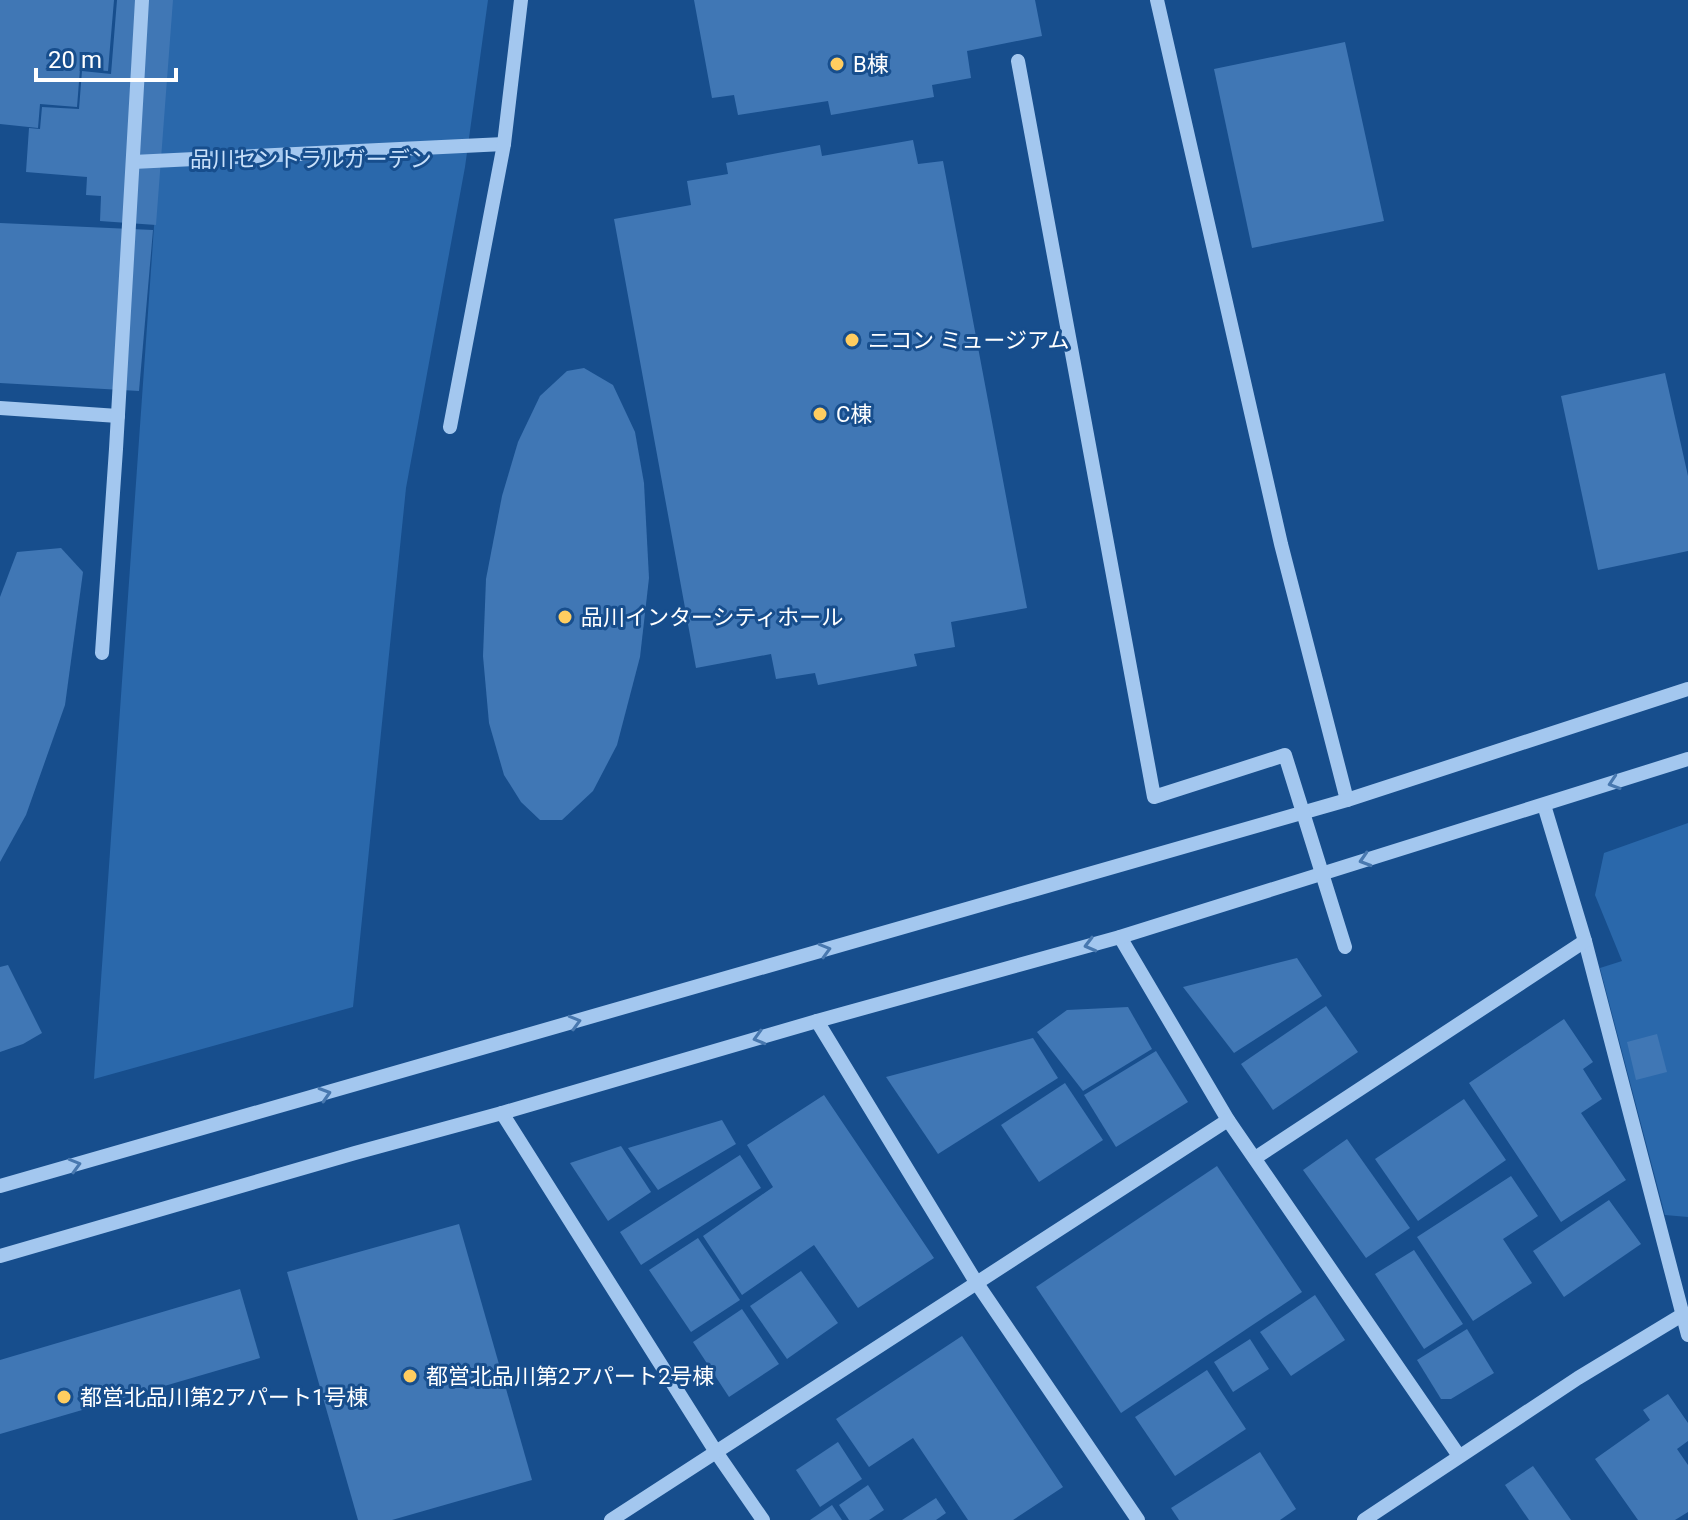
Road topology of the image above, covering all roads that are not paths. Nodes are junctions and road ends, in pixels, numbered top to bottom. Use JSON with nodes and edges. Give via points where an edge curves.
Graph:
{"nodes":[{"id":1,"x":142,"y":0,"type":"edge"},
{"id":2,"x":521,"y":0,"type":"edge"},
{"id":3,"x":1157,"y":0,"type":"edge"},
{"id":4,"x":1018,"y":61,"type":"dead end"},
{"id":5,"x":504,"y":144,"type":"junction"},
{"id":6,"x":133,"y":162,"type":"junction"},
{"id":7,"x":0,"y":408,"type":"edge"},
{"id":8,"x":118,"y":416,"type":"junction"},
{"id":9,"x":450,"y":427,"type":"dead end"},
{"id":10,"x":102,"y":653,"type":"dead end"},
{"id":11,"x":1688,"y":689,"type":"edge"},
{"id":12,"x":1688,"y":759,"type":"edge"},
{"id":13,"x":1347,"y":800,"type":"junction"},
{"id":14,"x":1544,"y":805,"type":"junction"},
{"id":15,"x":1120,"y":937,"type":"junction"},
{"id":16,"x":1585,"y":941,"type":"junction"},
{"id":17,"x":1345,"y":947,"type":"dead end"},
{"id":18,"x":817,"y":1021,"type":"junction"},
{"id":19,"x":502,"y":1113,"type":"junction"},
{"id":20,"x":1228,"y":1120,"type":"junction"},
{"id":21,"x":1255,"y":1158,"type":"junction"},
{"id":22,"x":0,"y":1186,"type":"edge"},
{"id":23,"x":0,"y":1256,"type":"edge"},
{"id":24,"x":976,"y":1282,"type":"junction"},
{"id":25,"x":1685,"y":1315,"type":"edge"},
{"id":26,"x":1688,"y":1335,"type":"edge"},
{"id":27,"x":716,"y":1452,"type":"junction"},
{"id":28,"x":1459,"y":1456,"type":"junction"},
{"id":29,"x":611,"y":1520,"type":"edge"},
{"id":30,"x":763,"y":1520,"type":"edge"},
{"id":31,"x":1138,"y":1520,"type":"edge"},
{"id":32,"x":1364,"y":1520,"type":"edge"}],
"edges":[{"from":1,"to":6,"type":"street"},
{"from":2,"to":5,"type":"street"},
{"from":3,"to":13,"type":"street","via":[[1281,544]]},
{"from":4,"to":17,"type":"street","bridge":true,"via":[[1154,797],[1285,755]]},
{"from":5,"to":6,"type":"street"},
{"from":5,"to":9,"type":"street"},
{"from":6,"to":8,"type":"street"},
{"from":7,"to":8,"type":"street"},
{"from":8,"to":10,"type":"street"},
{"from":11,"to":13,"type":"street"},
{"from":12,"to":14,"type":"street","one_way":true},
{"from":22,"to":13,"type":"street","one_way":true},
{"from":14,"to":15,"type":"street","one_way":true},
{"from":14,"to":16,"type":"street"},
{"from":15,"to":18,"type":"street","one_way":true},
{"from":15,"to":20,"type":"street"},
{"from":16,"to":21,"type":"street"},
{"from":16,"to":25,"type":"street"},
{"from":18,"to":19,"type":"street","one_way":true},
{"from":18,"to":24,"type":"street"},
{"from":19,"to":23,"type":"street"},
{"from":19,"to":27,"type":"street"},
{"from":20,"to":21,"type":"street"},
{"from":20,"to":24,"type":"street"},
{"from":21,"to":28,"type":"street"},
{"from":24,"to":27,"type":"street"},
{"from":24,"to":31,"type":"street"},
{"from":25,"to":26,"type":"street"},
{"from":25,"to":28,"type":"street"},
{"from":27,"to":29,"type":"street"},
{"from":27,"to":30,"type":"street"},
{"from":28,"to":32,"type":"street"}]}
